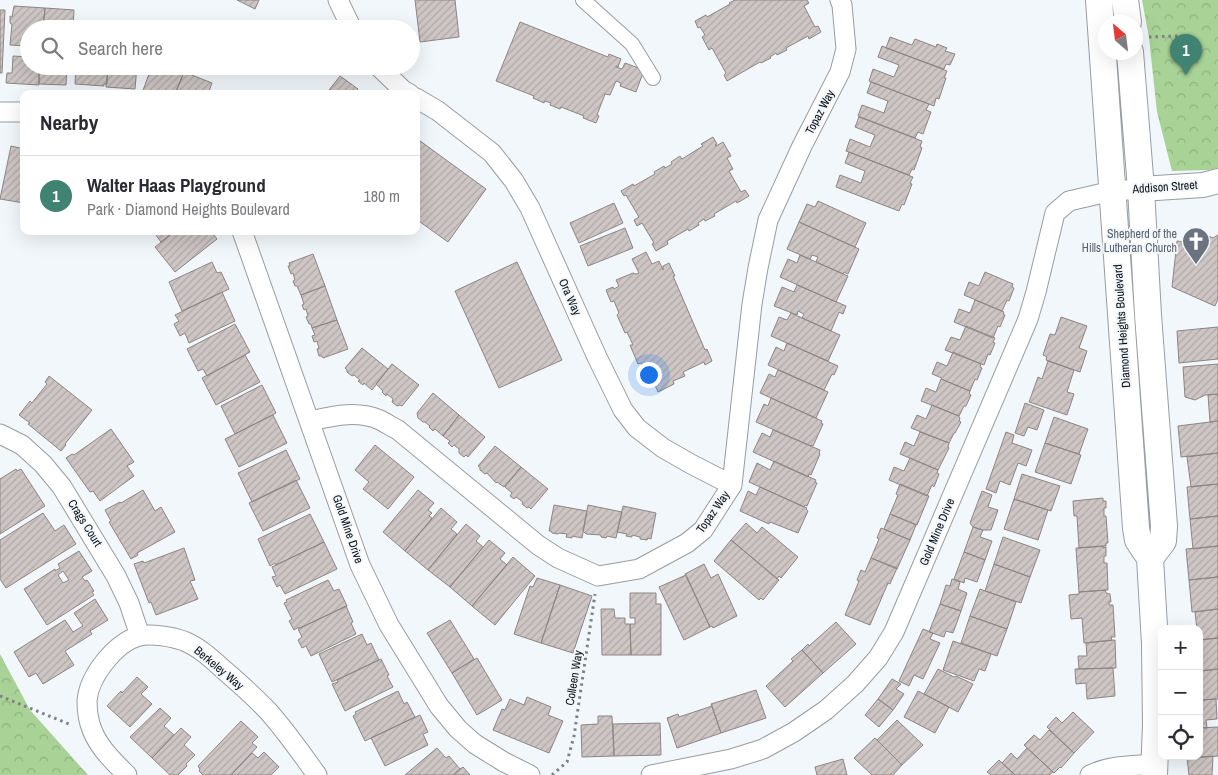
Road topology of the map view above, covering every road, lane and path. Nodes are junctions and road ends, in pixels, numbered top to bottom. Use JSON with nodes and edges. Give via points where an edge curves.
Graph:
{"nodes":[{"id":1,"x":338,"y":0,"type":"edge"},
{"id":2,"x":583,"y":0,"type":"edge"},
{"id":3,"x":840,"y":0,"type":"edge"},
{"id":4,"x":1099,"y":0,"type":"edge"},
{"id":5,"x":1125,"y":0,"type":"edge"},
{"id":6,"x":1129,"y":15,"type":"edge"},
{"id":7,"x":348,"y":20,"type":"edge"},
{"id":8,"x":1178,"y":36,"type":"dead end"},
{"id":9,"x":1143,"y":37,"type":"edge"},
{"id":10,"x":1135,"y":60,"type":"edge"},
{"id":11,"x":387,"y":75,"type":"edge"},
{"id":12,"x":653,"y":78,"type":"dead end"},
{"id":13,"x":403,"y":90,"type":"edge"},
{"id":14,"x":420,"y":100,"type":"edge"},
{"id":15,"x":0,"y":112,"type":"edge"},
{"id":16,"x":20,"y":112,"type":"edge"},
{"id":17,"x":1218,"y":181,"type":"edge"},
{"id":18,"x":1141,"y":189,"type":"junction"},
{"id":19,"x":1112,"y":191,"type":"junction"},
{"id":20,"x":243,"y":235,"type":"edge"},
{"id":21,"x":310,"y":421,"type":"junction"},
{"id":22,"x":0,"y":434,"type":"edge"},
{"id":23,"x":732,"y":484,"type":"junction"},
{"id":24,"x":1150,"y":558,"type":"junction"},
{"id":25,"x":598,"y":576,"type":"junction"},
{"id":26,"x":140,"y":636,"type":"junction"},
{"id":27,"x":0,"y":696,"type":"edge"},
{"id":28,"x":94,"y":734,"type":"junction"},
{"id":29,"x":1154,"y":770,"type":"edge"},
{"id":30,"x":127,"y":775,"type":"edge"},
{"id":31,"x":317,"y":775,"type":"edge"},
{"id":32,"x":530,"y":775,"type":"edge"},
{"id":33,"x":552,"y":775,"type":"edge"},
{"id":34,"x":651,"y":775,"type":"edge"},
{"id":35,"x":1090,"y":775,"type":"edge"}],
"edges":[{"from":1,"to":7,"type":"street"},
{"from":2,"to":12,"type":"street","via":[[632,44]]},
{"from":3,"to":23,"type":"street","name":"Topaz Way","via":[[846,49],[840,72],[768,220],[752,304]]},
{"from":4,"to":19,"type":"main road","name":"Diamond Heights Boulevard"},
{"from":5,"to":6,"type":"main road"},
{"from":8,"to":9,"type":"path"},
{"from":10,"to":18,"type":"main road"},
{"from":11,"to":13,"type":"street"},
{"from":14,"to":23,"type":"street","name":"Ora Way","via":[[492,153],[514,181],[530,208],[623,410],[637,428],[663,448]]},
{"from":15,"to":16,"type":"street"},
{"from":17,"to":18,"type":"street","name":"Addison Street"},
{"from":18,"to":19,"type":"street","name":"Addison Street"},
{"from":18,"to":24,"type":"main road","via":[[1164,526],[1163,541]]},
{"from":19,"to":24,"type":"main road","name":"Diamond Heights Boulevard","via":[[1136,528],[1138,540]]},
{"from":19,"to":34,"type":"street","name":"Gold Mine Drive","via":[[1070,201],[1055,213],[1028,319],[894,632],[878,658],[826,710],[763,749],[731,759]]},
{"from":20,"to":21,"type":"street","name":"Gold Mine Drive"},
{"from":21,"to":25,"type":"street","via":[[343,414],[361,415],[386,423],[538,545]]},
{"from":21,"to":32,"type":"street","name":"Gold Mine Drive","via":[[360,565],[389,625],[439,706],[458,730],[475,744]]},
{"from":22,"to":26,"type":"street","name":"Crags Court","via":[[22,445],[62,487],[116,576]]},
{"from":23,"to":25,"type":"street","name":"Topaz Way","via":[[703,530],[687,543],[639,569]]},
{"from":24,"to":29,"type":"main road","name":"Diamond Heights Boulevard","via":[[1155,644]]},
{"from":25,"to":33,"type":"path","name":"Colleen Way","via":[[574,736],[567,762]]},
{"from":26,"to":28,"type":"street","name":"Berkeley Way","via":[[122,644],[107,658],[94,678],[87,701]]},
{"from":26,"to":31,"type":"street","name":"Berkeley Way","via":[[163,635],[185,641],[205,653],[268,711]]},
{"from":27,"to":28,"type":"path"},
{"from":28,"to":30,"type":"street","name":"Berkeley Way","via":[[97,742]]},
{"from":29,"to":35,"type":"street","via":[[1113,768]]}]}
